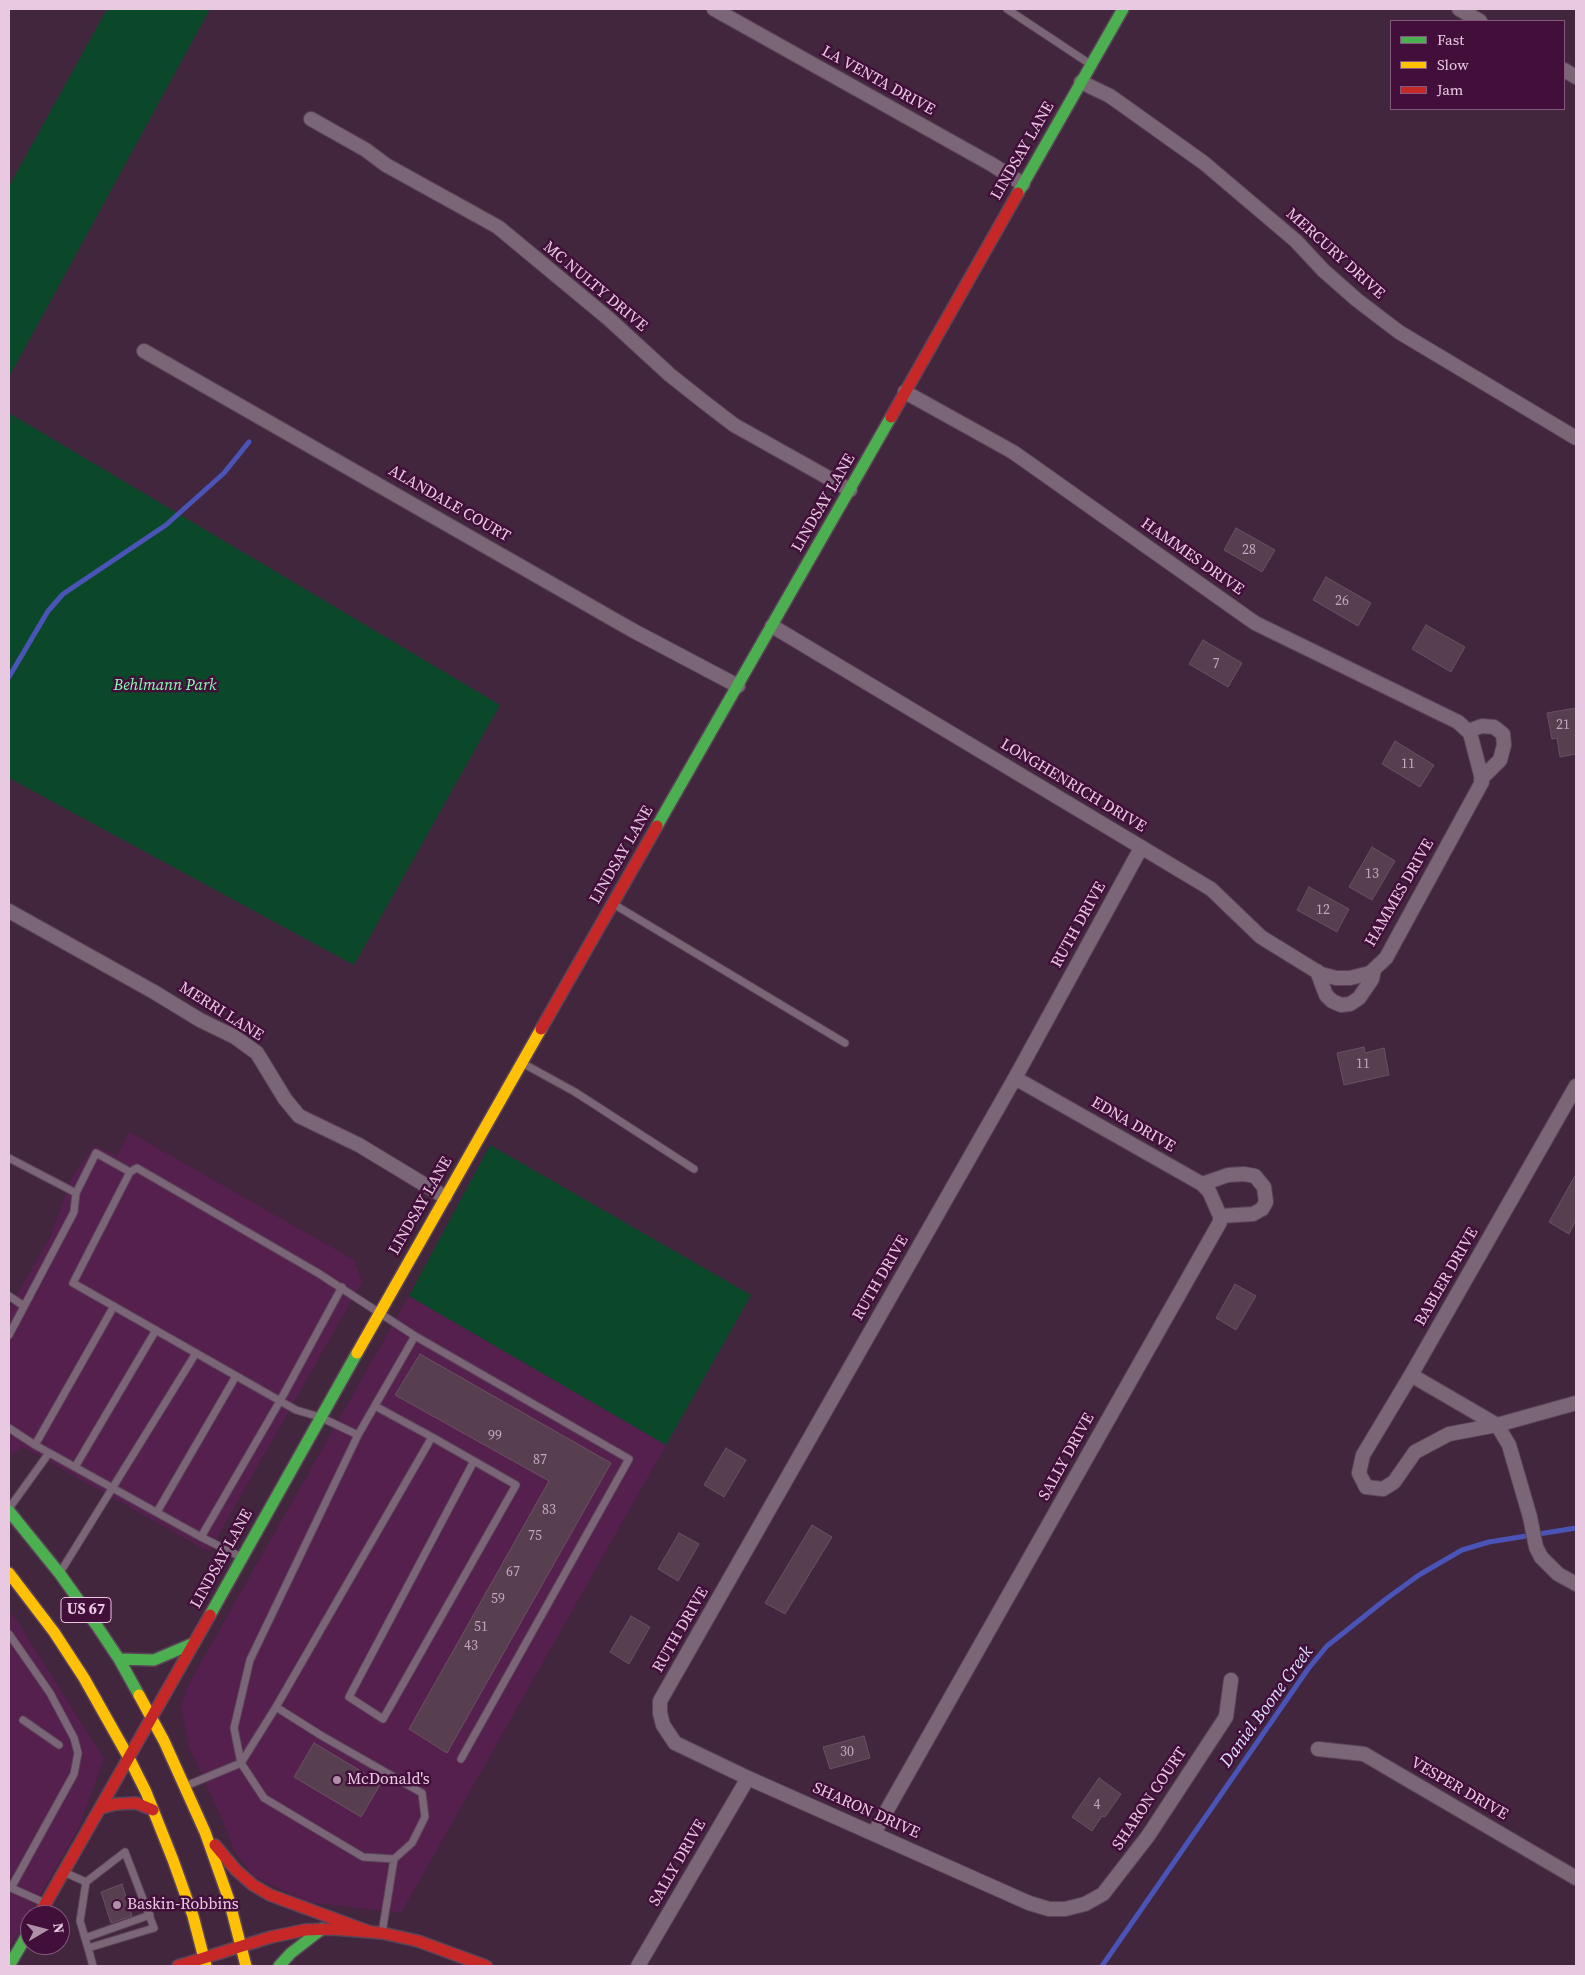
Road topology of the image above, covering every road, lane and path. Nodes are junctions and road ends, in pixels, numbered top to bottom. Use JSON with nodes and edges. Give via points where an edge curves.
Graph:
{"nodes":[{"id":1,"x":714,"y":9,"type":"edge"},
{"id":2,"x":1007,"y":9,"type":"edge"},
{"id":3,"x":1123,"y":9,"type":"edge"},
{"id":4,"x":1459,"y":9,"type":"edge"},
{"id":5,"x":1478,"y":20,"type":"edge"},
{"id":6,"x":1091,"y":64,"type":"junction"},
{"id":7,"x":1565,"y":71,"type":"edge"},
{"id":8,"x":1576,"y":77,"type":"edge"},
{"id":9,"x":1081,"y":82,"type":"junction"},
{"id":10,"x":312,"y":119,"type":"dead end"},
{"id":11,"x":1023,"y":184,"type":"junction"},
{"id":12,"x":144,"y":350,"type":"dead end"},
{"id":13,"x":905,"y":392,"type":"junction"},
{"id":14,"x":1576,"y":438,"type":"edge"},
{"id":15,"x":850,"y":490,"type":"junction"},
{"id":16,"x":772,"y":626,"type":"junction"},
{"id":17,"x":738,"y":686,"type":"junction"},
{"id":18,"x":1468,"y":731,"type":"junction"},
{"id":19,"x":1481,"y":779,"type":"junction"},
{"id":20,"x":1141,"y":848,"type":"junction"},
{"id":21,"x":613,"y":904,"type":"junction"},
{"id":22,"x":9,"y":911,"type":"edge"},
{"id":23,"x":1374,"y":970,"type":"junction"},
{"id":24,"x":1317,"y":971,"type":"junction"},
{"id":25,"x":1350,"y":978,"type":"joint"},
{"id":26,"x":845,"y":1043,"type":"dead end"},
{"id":27,"x":522,"y":1063,"type":"junction"},
{"id":28,"x":1015,"y":1078,"type":"junction"},
{"id":29,"x":1576,"y":1086,"type":"edge"},
{"id":30,"x":9,"y":1158,"type":"edge"},
{"id":31,"x":694,"y":1169,"type":"dead end"},
{"id":32,"x":130,"y":1172,"type":"junction"},
{"id":33,"x":1202,"y":1184,"type":"junction"},
{"id":34,"x":76,"y":1193,"type":"junction"},
{"id":35,"x":445,"y":1196,"type":"junction"},
{"id":36,"x":1220,"y":1216,"type":"junction"},
{"id":37,"x":342,"y":1288,"type":"junction"},
{"id":38,"x":9,"y":1296,"type":"edge"},
{"id":39,"x":24,"y":1306,"type":"junction"},
{"id":40,"x":114,"y":1306,"type":"junction"},
{"id":41,"x":379,"y":1312,"type":"junction"},
{"id":42,"x":156,"y":1330,"type":"junction"},
{"id":43,"x":9,"y":1335,"type":"edge"},
{"id":44,"x":415,"y":1336,"type":"junction"},
{"id":45,"x":196,"y":1353,"type":"junction"},
{"id":46,"x":1411,"y":1375,"type":"junction"},
{"id":47,"x":236,"y":1376,"type":"junction"},
{"id":48,"x":280,"y":1401,"type":"junction"},
{"id":49,"x":1576,"y":1403,"type":"edge"},
{"id":50,"x":374,"y":1406,"type":"junction"},
{"id":51,"x":320,"y":1417,"type":"junction"},
{"id":52,"x":1497,"y":1426,"type":"junction"},
{"id":53,"x":9,"y":1428,"type":"edge"},
{"id":54,"x":358,"y":1434,"type":"junction"},
{"id":55,"x":432,"y":1437,"type":"junction"},
{"id":56,"x":36,"y":1445,"type":"junction"},
{"id":57,"x":49,"y":1453,"type":"junction"},
{"id":58,"x":474,"y":1461,"type":"junction"},
{"id":59,"x":75,"y":1467,"type":"junction"},
{"id":60,"x":112,"y":1487,"type":"junction"},
{"id":61,"x":9,"y":1510,"type":"edge"},
{"id":62,"x":157,"y":1512,"type":"junction"},
{"id":63,"x":202,"y":1537,"type":"junction"},
{"id":64,"x":243,"y":1557,"type":"junction"},
{"id":65,"x":9,"y":1573,"type":"edge"},
{"id":66,"x":60,"y":1574,"type":"junction"},
{"id":67,"x":1576,"y":1584,"type":"edge"},
{"id":68,"x":9,"y":1634,"type":"edge"},
{"id":69,"x":194,"y":1643,"type":"junction"},
{"id":70,"x":119,"y":1659,"type":"junction"},
{"id":71,"x":1231,"y":1680,"type":"dead end"},
{"id":72,"x":276,"y":1708,"type":"junction"},
{"id":73,"x":152,"y":1718,"type":"junction"},
{"id":74,"x":23,"y":1720,"type":"dead end"},
{"id":75,"x":663,"y":1725,"type":"joint"},
{"id":76,"x":59,"y":1745,"type":"dead end"},
{"id":77,"x":1318,"y":1749,"type":"dead end"},
{"id":78,"x":129,"y":1758,"type":"junction"},
{"id":79,"x":461,"y":1759,"type":"dead end"},
{"id":80,"x":241,"y":1763,"type":"junction"},
{"id":81,"x":748,"y":1778,"type":"junction"},
{"id":82,"x":185,"y":1786,"type":"junction"},
{"id":83,"x":101,"y":1808,"type":"junction"},
{"id":84,"x":153,"y":1810,"type":"junction"},
{"id":85,"x":205,"y":1832,"type":"junction"},
{"id":86,"x":874,"y":1833,"type":"junction"},
{"id":87,"x":394,"y":1859,"type":"junction"},
{"id":88,"x":64,"y":1872,"type":"junction"},
{"id":89,"x":1576,"y":1878,"type":"edge"},
{"id":90,"x":86,"y":1882,"type":"junction"},
{"id":91,"x":10,"y":1887,"type":"edge"},
{"id":92,"x":45,"y":1904,"type":"joint"},
{"id":93,"x":1065,"y":1909,"type":"joint"},
{"id":94,"x":150,"y":1915,"type":"junction"},
{"id":95,"x":322,"y":1930,"type":"junction"},
{"id":96,"x":376,"y":1932,"type":"junction"},
{"id":97,"x":85,"y":1938,"type":"junction"},
{"id":98,"x":20,"y":1947,"type":"edge"},
{"id":99,"x":242,"y":1947,"type":"junction"},
{"id":100,"x":88,"y":1948,"type":"junction"},
{"id":101,"x":206,"y":1963,"type":"edge"},
{"id":102,"x":9,"y":1966,"type":"edge"},
{"id":103,"x":93,"y":1966,"type":"edge"},
{"id":104,"x":178,"y":1966,"type":"edge"},
{"id":105,"x":246,"y":1966,"type":"edge"},
{"id":106,"x":279,"y":1966,"type":"edge"},
{"id":107,"x":486,"y":1966,"type":"edge"},
{"id":108,"x":638,"y":1966,"type":"edge"}],
"edges":[{"from":1,"to":11,"type":"street","name":"LA VENTA DRIVE"},
{"from":2,"to":6,"type":"lane"},
{"from":3,"to":6,"type":"street","name":"LINDSAY LANE"},
{"from":4,"to":5,"type":"street"},
{"from":6,"to":9,"type":"street","name":"LINDSAY LANE"},
{"from":7,"to":8,"type":"street"},
{"from":9,"to":11,"type":"street","name":"LINDSAY LANE"},
{"from":9,"to":14,"type":"street","name":"MERCURY DRIVE","via":[[1110,96],[1204,163],[1296,241],[1357,300],[1399,332]]},
{"from":10,"to":15,"type":"street","name":"MC NULTY DRIVE","via":[[498,228],[609,319],[670,375],[734,425]]},
{"from":11,"to":13,"type":"street","name":"LINDSAY LANE"},
{"from":12,"to":17,"type":"street","name":"ALANDALE COURT","via":[[632,630]]},
{"from":13,"to":15,"type":"street","name":"LINDSAY LANE"},
{"from":13,"to":18,"type":"street","name":"HAMMES DRIVE","via":[[1013,452],[1255,623],[1458,722]]},
{"from":15,"to":16,"type":"street","name":"LINDSAY LANE"},
{"from":16,"to":17,"type":"street","name":"LINDSAY LANE"},
{"from":16,"to":20,"type":"street","name":"LONGHENRICH DRIVE"},
{"from":17,"to":21,"type":"street","name":"LINDSAY LANE"},
{"from":18,"to":19,"type":"street"},
{"from":18,"to":19,"type":"street","name":"HAMMES DRIVE","via":[[1482,726],[1494,727],[1503,734],[1500,760]]},
{"from":19,"to":23,"type":"street","name":"HAMMES DRIVE","via":[[1479,789],[1386,958]]},
{"from":20,"to":24,"type":"street","name":"LONGHENRICH DRIVE","via":[[1212,889],[1261,937]]},
{"from":20,"to":28,"type":"street","name":"RUTH DRIVE"},
{"from":21,"to":26,"type":"lane"},
{"from":21,"to":27,"type":"street","name":"LINDSAY LANE"},
{"from":22,"to":35,"type":"street","name":"MERRI LANE","via":[[235,1037],[257,1053],[299,1116],[359,1145]]},
{"from":23,"to":24,"type":"street","name":"HAMMES DRIVE","via":[[1359,998],[1342,1006],[1326,995]]},
{"from":23,"to":25,"type":"street","name":"HAMMES DRIVE"},
{"from":24,"to":25,"type":"street","name":"LONGHENRICH DRIVE","via":[[1336,978]]},
{"from":27,"to":31,"type":"lane","via":[[575,1092]]},
{"from":27,"to":35,"type":"street","name":"LINDSAY LANE"},
{"from":28,"to":33,"type":"street","name":"EDNA DRIVE"},
{"from":28,"to":75,"type":"street","name":"RUTH DRIVE","via":[[660,1701]]},
{"from":29,"to":46,"type":"street","name":"BABLER DRIVE"},
{"from":30,"to":34,"type":"lane"},
{"from":32,"to":34,"type":"lane","via":[[96,1153]]},
{"from":32,"to":37,"type":"lane","via":[[137,1168]]},
{"from":32,"to":40,"type":"lane","via":[[73,1283]]},
{"from":33,"to":36,"type":"street","name":"EDNA DRIVE","via":[[1209,1191]]},
{"from":33,"to":36,"type":"street","via":[[1228,1175],[1244,1174],[1255,1176],[1264,1187],[1266,1202],[1262,1209],[1253,1214]]},
{"from":34,"to":39,"type":"lane","via":[[74,1212]]},
{"from":35,"to":41,"type":"street","name":"LINDSAY LANE"},
{"from":36,"to":86,"type":"street","name":"SALLY DRIVE","via":[[1220,1222]]},
{"from":37,"to":41,"type":"lane"},
{"from":37,"to":48,"type":"lane"},
{"from":38,"to":39,"type":"lane"},
{"from":39,"to":43,"type":"lane"},
{"from":40,"to":42,"type":"lane"},
{"from":40,"to":56,"type":"lane"},
{"from":41,"to":44,"type":"lane"},
{"from":41,"to":51,"type":"street","name":"LINDSAY LANE"},
{"from":42,"to":45,"type":"lane"},
{"from":42,"to":59,"type":"lane"},
{"from":44,"to":50,"type":"lane"},
{"from":44,"to":79,"type":"lane","via":[[630,1458]]},
{"from":45,"to":47,"type":"lane"},
{"from":45,"to":60,"type":"lane"},
{"from":46,"to":52,"type":"street"},
{"from":46,"to":52,"type":"street","name":"BABLER DRIVE","via":[[1362,1456],[1358,1473],[1366,1487],[1383,1489],[1394,1482],[1416,1452],[1449,1434]]},
{"from":47,"to":48,"type":"lane"},
{"from":47,"to":62,"type":"lane"},
{"from":48,"to":51,"type":"lane"},
{"from":48,"to":63,"type":"lane"},
{"from":49,"to":52,"type":"street"},
{"from":50,"to":54,"type":"lane"},
{"from":50,"to":55,"type":"lane"},
{"from":51,"to":54,"type":"lane"},
{"from":51,"to":64,"type":"street","name":"LINDSAY LANE"},
{"from":52,"to":67,"type":"street","via":[[1508,1445],[1536,1547],[1558,1574]]},
{"from":53,"to":56,"type":"lane"},
{"from":54,"to":80,"type":"lane","via":[[250,1660],[234,1728]]},
{"from":55,"to":58,"type":"lane"},
{"from":55,"to":72,"type":"lane"},
{"from":56,"to":57,"type":"lane"},
{"from":57,"to":59,"type":"lane"},
{"from":57,"to":61,"type":"lane"},
{"from":58,"to":58,"type":"lane","via":[[516,1485],[383,1719],[349,1697]]},
{"from":59,"to":60,"type":"lane"},
{"from":60,"to":62,"type":"lane"},
{"from":60,"to":66,"type":"lane"},
{"from":61,"to":66,"type":"street","number":"US 67"},
{"from":62,"to":63,"type":"lane"},
{"from":63,"to":64,"type":"lane"},
{"from":64,"to":69,"type":"street","name":"LINDSAY LANE"},
{"from":65,"to":78,"type":"street","number":"US 67","via":[[79,1670]]},
{"from":66,"to":70,"type":"street","number":"US 67"},
{"from":68,"to":91,"type":"lane","via":[[50,1693],[74,1738],[78,1753],[74,1774]]},
{"from":69,"to":70,"type":"street","via":[[154,1660]]},
{"from":69,"to":73,"type":"street","name":"LINDSAY LANE"},
{"from":70,"to":73,"type":"street","number":"US 67"},
{"from":71,"to":93,"type":"street","name":"SHARON COURT","via":[[1226,1716],[1143,1842],[1103,1894],[1085,1904]]},
{"from":72,"to":80,"type":"lane"},
{"from":72,"to":87,"type":"lane","via":[[422,1793],[425,1817],[412,1843]]},
{"from":73,"to":78,"type":"street","name":"LINDSAY LANE"},
{"from":73,"to":82,"type":"street","number":"US 67"},
{"from":74,"to":76,"type":"lane"},
{"from":75,"to":81,"type":"street","name":"SHARON DRIVE","via":[[675,1743]]},
{"from":77,"to":89,"type":"street","name":"VESPER DRIVE","via":[[1364,1754]]},
{"from":78,"to":83,"type":"street","name":"LINDSAY LANE"},
{"from":78,"to":84,"type":"street","number":"US 67"},
{"from":80,"to":82,"type":"lane"},
{"from":80,"to":87,"type":"lane","via":[[264,1798],[363,1857]]},
{"from":81,"to":86,"type":"street","name":"SHARON DRIVE"},
{"from":81,"to":108,"type":"street","name":"SALLY DRIVE"},
{"from":82,"to":85,"type":"street","number":"US 67"},
{"from":83,"to":84,"type":"street","via":[[136,1803]]},
{"from":83,"to":88,"type":"street","name":"LINDSAY LANE"},
{"from":84,"to":101,"type":"street","number":"US 67","via":[[193,1916]]},
{"from":85,"to":96,"type":"street","via":[[236,1870],[260,1889]]},
{"from":85,"to":99,"type":"street","number":"US 67"},
{"from":86,"to":93,"type":"street","name":"SHARON DRIVE","via":[[1029,1903],[1049,1909]]},
{"from":87,"to":96,"type":"lane"},
{"from":88,"to":90,"type":"lane"},
{"from":88,"to":92,"type":"street","name":"LINDSAY LANE"},
{"from":90,"to":94,"type":"lane","via":[[125,1852]]},
{"from":90,"to":97,"type":"lane","via":[[80,1921]]},
{"from":91,"to":92,"type":"lane"},
{"from":94,"to":97,"type":"lane"},
{"from":94,"to":100,"type":"lane","via":[[154,1928]]},
{"from":95,"to":96,"type":"street"},
{"from":95,"to":99,"type":"street","via":[[287,1934]]},
{"from":95,"to":106,"type":"street"},
{"from":96,"to":107,"type":"street","via":[[418,1941]]},
{"from":97,"to":100,"type":"lane"},
{"from":98,"to":102,"type":"street"},
{"from":99,"to":101,"type":"street"},
{"from":99,"to":105,"type":"street","number":"US 67"},
{"from":100,"to":103,"type":"lane"},
{"from":101,"to":104,"type":"street"}]}
